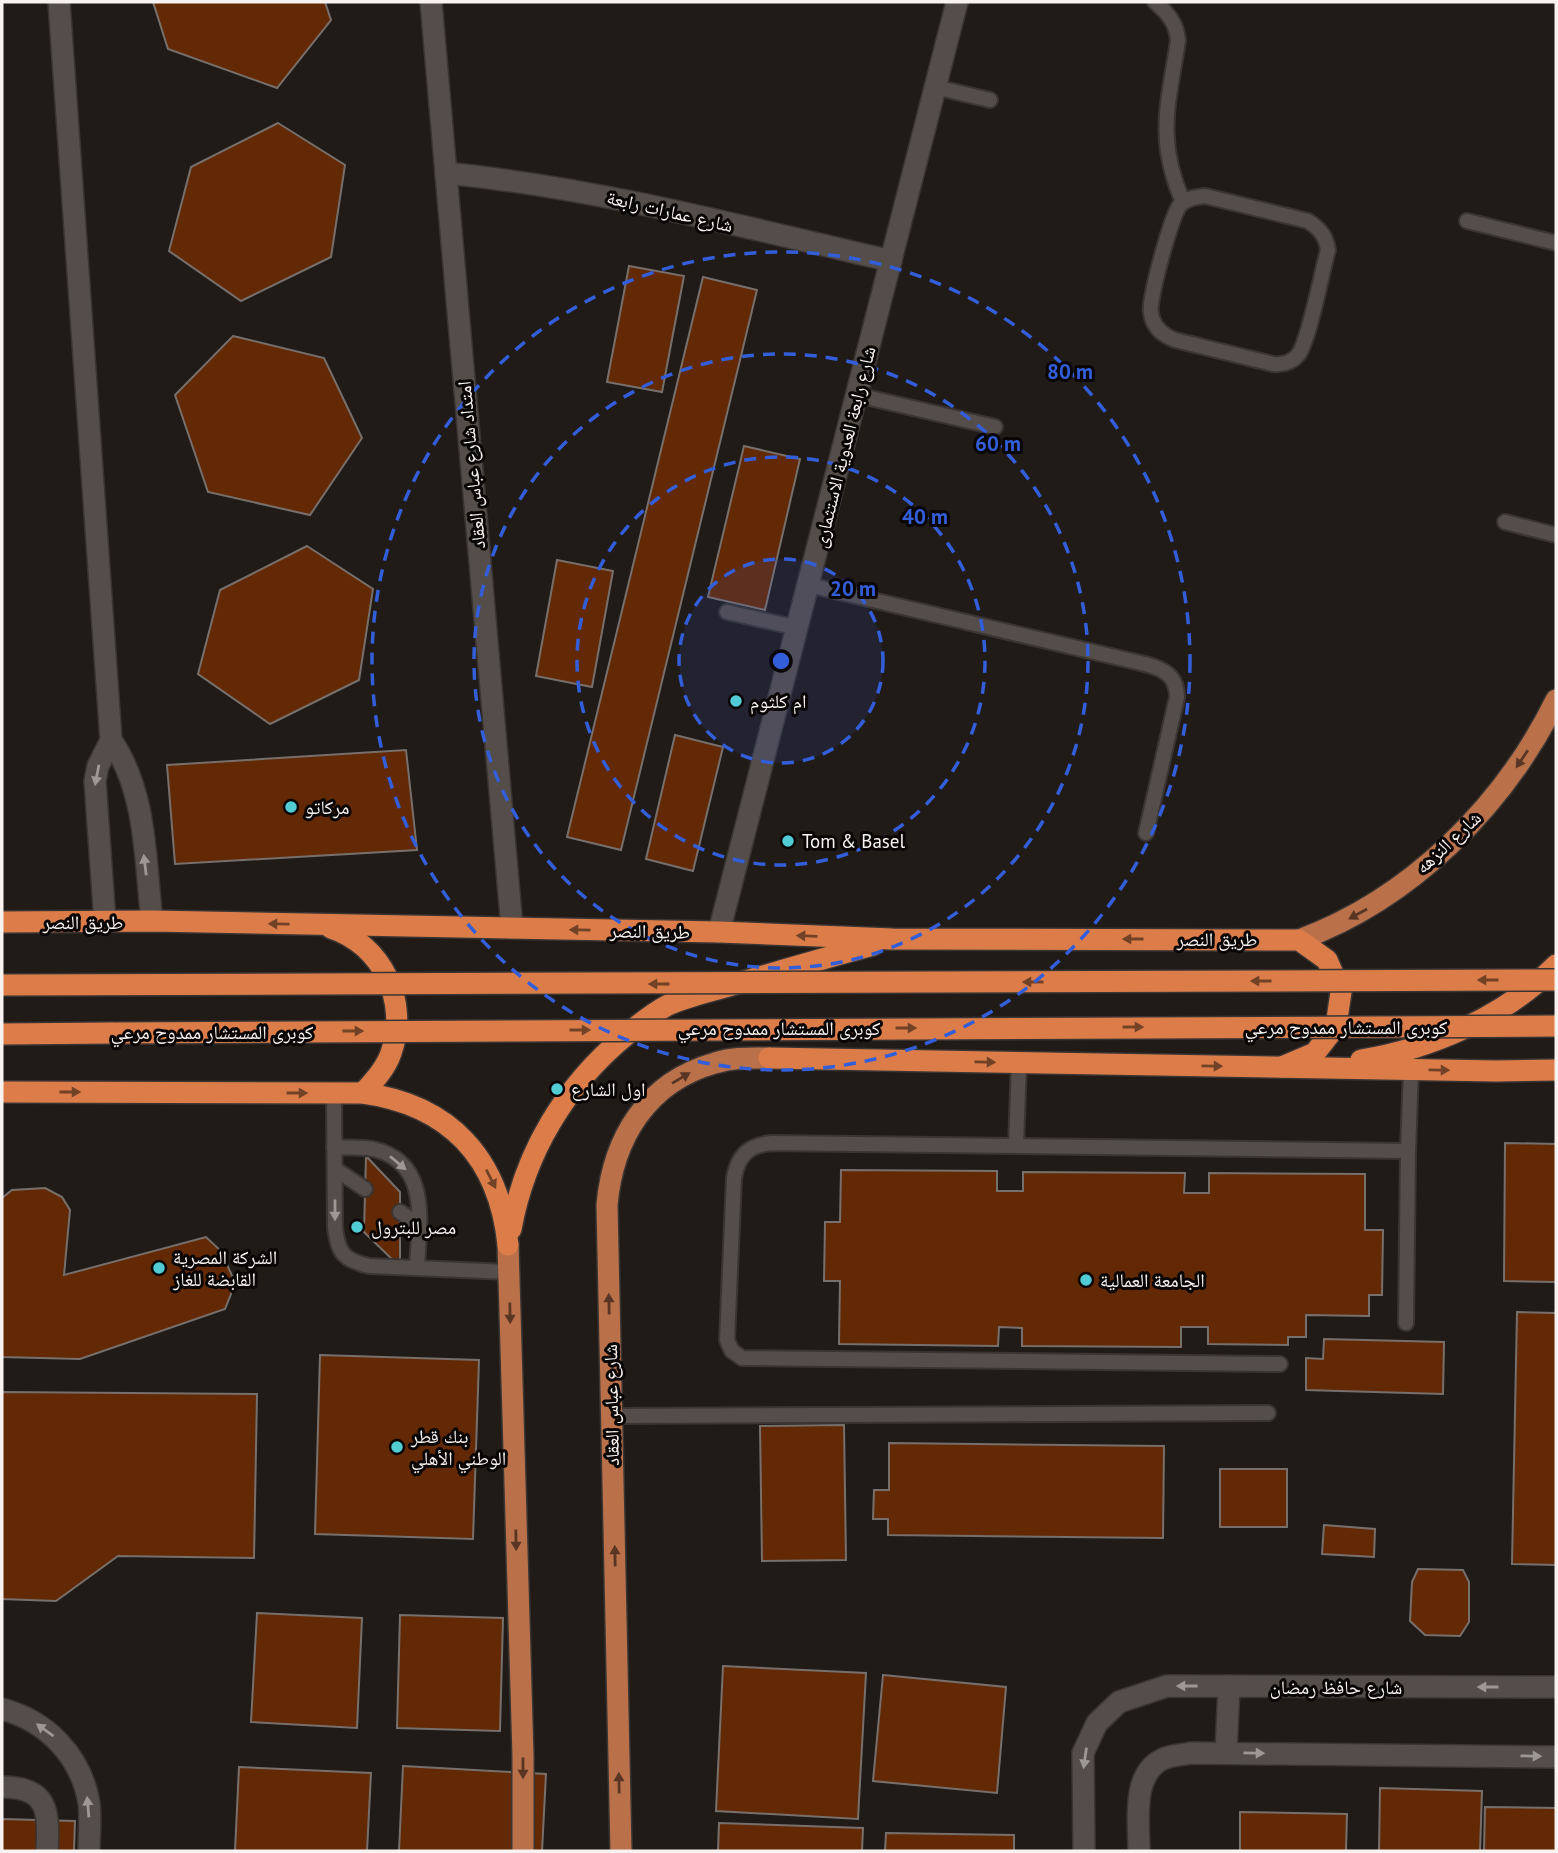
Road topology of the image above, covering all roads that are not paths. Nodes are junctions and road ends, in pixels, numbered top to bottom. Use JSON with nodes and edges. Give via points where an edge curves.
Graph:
{"nodes":[{"id":1,"x":59,"y":2,"type":"edge"},
{"id":2,"x":431,"y":2,"type":"edge"},
{"id":3,"x":957,"y":2,"type":"edge"},
{"id":4,"x":1155,"y":2,"type":"edge"},
{"id":5,"x":935,"y":87,"type":"junction"},
{"id":6,"x":990,"y":100,"type":"dead end"},
{"id":7,"x":446,"y":173,"type":"junction"},
{"id":8,"x":1183,"y":202,"type":"junction"},
{"id":9,"x":1467,"y":221,"type":"dead end"},
{"id":10,"x":1556,"y":243,"type":"edge"},
{"id":11,"x":891,"y":261,"type":"junction"},
{"id":12,"x":857,"y":395,"type":"junction"},
{"id":13,"x":995,"y":427,"type":"dead end"},
{"id":14,"x":1505,"y":522,"type":"dead end"},
{"id":15,"x":1556,"y":535,"type":"edge"},
{"id":16,"x":809,"y":585,"type":"junction"},
{"id":17,"x":727,"y":612,"type":"dead end"},
{"id":18,"x":798,"y":628,"type":"junction"},
{"id":19,"x":1556,"y":700,"type":"edge"},
{"id":20,"x":111,"y":740,"type":"junction"},
{"id":21,"x":1146,"y":834,"type":"dead end"},
{"id":22,"x":152,"y":921,"type":"junction"},
{"id":23,"x":2,"y":922,"type":"edge"},
{"id":24,"x":104,"y":922,"type":"junction"},
{"id":25,"x":321,"y":925,"type":"junction"},
{"id":26,"x":512,"y":929,"type":"junction"},
{"id":27,"x":719,"y":932,"type":"junction"},
{"id":28,"x":892,"y":939,"type":"junction"},
{"id":29,"x":1299,"y":940,"type":"junction"},
{"id":30,"x":1556,"y":965,"type":"edge"},
{"id":31,"x":1556,"y":980,"type":"edge"},
{"id":32,"x":2,"y":985,"type":"edge"},
{"id":33,"x":1556,"y":1026,"type":"edge"},
{"id":34,"x":2,"y":1034,"type":"edge"},
{"id":35,"x":769,"y":1058,"type":"joint"},
{"id":36,"x":1019,"y":1062,"type":"junction"},
{"id":37,"x":1282,"y":1067,"type":"junction"},
{"id":38,"x":1311,"y":1068,"type":"junction"},
{"id":39,"x":1411,"y":1069,"type":"junction"},
{"id":40,"x":1556,"y":1070,"type":"edge"},
{"id":41,"x":2,"y":1092,"type":"edge"},
{"id":42,"x":334,"y":1093,"type":"junction"},
{"id":43,"x":363,"y":1093,"type":"junction"},
{"id":44,"x":1016,"y":1146,"type":"junction"},
{"id":45,"x":334,"y":1147,"type":"junction"},
{"id":46,"x":1408,"y":1151,"type":"junction"},
{"id":47,"x":335,"y":1169,"type":"junction"},
{"id":48,"x":365,"y":1189,"type":"dead end"},
{"id":49,"x":400,"y":1212,"type":"dead end"},
{"id":50,"x":419,"y":1225,"type":"junction"},
{"id":51,"x":508,"y":1245,"type":"junction"},
{"id":52,"x":417,"y":1268,"type":"junction"},
{"id":53,"x":509,"y":1272,"type":"junction"},
{"id":54,"x":1406,"y":1322,"type":"dead end"},
{"id":55,"x":1280,"y":1364,"type":"dead end"},
{"id":56,"x":1268,"y":1413,"type":"dead end"},
{"id":57,"x":612,"y":1416,"type":"junction"},
{"id":58,"x":1229,"y":1686,"type":"junction"},
{"id":59,"x":1556,"y":1687,"type":"edge"},
{"id":60,"x":2,"y":1709,"type":"edge"},
{"id":61,"x":1226,"y":1752,"type":"junction"},
{"id":62,"x":1556,"y":1757,"type":"edge"},
{"id":63,"x":11,"y":1787,"type":"edge"},
{"id":64,"x":47,"y":1851,"type":"edge"},
{"id":65,"x":89,"y":1851,"type":"edge"},
{"id":66,"x":523,"y":1851,"type":"edge"},
{"id":67,"x":621,"y":1851,"type":"edge"},
{"id":68,"x":1084,"y":1851,"type":"edge"},
{"id":69,"x":1139,"y":1851,"type":"edge"}],
"edges":[{"from":1,"to":20,"type":"street"},
{"from":2,"to":7,"type":"street","name":"امتداد شارع عباس العقاد"},
{"from":3,"to":5,"type":"street","name":"شارع رابعة العدوية الاستثمارى"},
{"from":4,"to":8,"type":"lane","via":[[1178,32],[1165,129],[1171,175]]},
{"from":5,"to":6,"type":"lane"},
{"from":5,"to":11,"type":"street","name":"شارع رابعة العدوية الاستثمارى"},
{"from":7,"to":11,"type":"street","name":"شارع عمارات رابعة","via":[[595,194]]},
{"from":7,"to":26,"type":"street","name":"امتداد شارع عباس العقاد"},
{"from":8,"to":8,"type":"lane","via":[[1174,214],[1150,303],[1158,329],[1175,340],[1273,363],[1294,359],[1304,345],[1328,250],[1326,238],[1308,221],[1205,196]]},
{"from":9,"to":10,"type":"lane"},
{"from":11,"to":12,"type":"street","name":"شارع رابعة العدوية الاستثمارى"},
{"from":12,"to":13,"type":"lane"},
{"from":12,"to":16,"type":"street","name":"شارع رابعة العدوية الاستثمارى"},
{"from":14,"to":15,"type":"lane"},
{"from":16,"to":18,"type":"street","name":"شارع رابعة العدوية الاستثمارى"},
{"from":16,"to":21,"type":"lane","via":[[1167,672],[1177,697]]},
{"from":17,"to":18,"type":"lane"},
{"from":18,"to":27,"type":"street","name":"شارع رابعة العدوية الاستثمارى"},
{"from":19,"to":29,"type":"main road","name":"شارع النزهه","one_way":true,"via":[[1504,784],[1446,848],[1379,902]]},
{"from":22,"to":20,"type":"street","one_way":true,"via":[[136,790]]},
{"from":20,"to":24,"type":"street","one_way":true,"via":[[94,781]]},
{"from":22,"to":24,"type":"highway","name":"طريق النصر"},
{"from":25,"to":22,"type":"highway","name":"طريق النصر","one_way":true},
{"from":23,"to":24,"type":"highway","name":"طريق النصر"},
{"from":25,"to":26,"type":"highway","name":"طريق النصر"},
{"from":25,"to":43,"type":"highway","via":[[344,932],[380,963],[397,1007],[391,1055]]},
{"from":27,"to":26,"type":"highway","name":"طريق النصر","one_way":true},
{"from":28,"to":27,"type":"highway","name":"طريق النصر","one_way":true},
{"from":29,"to":28,"type":"highway","name":"طريق النصر","one_way":true},
{"from":28,"to":51,"type":"highway","via":[[668,1005],[636,1027],[579,1081],[539,1141],[514,1209]]},
{"from":29,"to":37,"type":"highway","via":[[1327,960],[1341,992],[1336,1026],[1315,1053]]},
{"from":30,"to":38,"type":"highway","via":[[1513,1000],[1426,1044]]},
{"from":31,"to":32,"type":"highway","one_way":true,"bridge":true},
{"from":34,"to":33,"type":"highway","name":"كوبرى المستشار ممدوح مرعي","one_way":true,"bridge":true},
{"from":35,"to":36,"type":"highway","one_way":true},
{"from":57,"to":35,"type":"main road","name":"شارع عباس العقاد","one_way":true,"via":[[607,1205],[617,1151],[646,1105],[666,1087],[715,1062]]},
{"from":36,"to":37,"type":"highway","one_way":true},
{"from":36,"to":44,"type":"lane"},
{"from":37,"to":38,"type":"highway"},
{"from":38,"to":39,"type":"highway"},
{"from":39,"to":40,"type":"highway","one_way":true},
{"from":39,"to":46,"type":"lane"},
{"from":41,"to":42,"type":"highway","one_way":true},
{"from":42,"to":43,"type":"highway"},
{"from":42,"to":45,"type":"lane"},
{"from":43,"to":51,"type":"highway","one_way":true,"via":[[419,1107],[465,1140],[497,1189]]},
{"from":44,"to":46,"type":"lane"},
{"from":44,"to":55,"type":"lane","via":[[772,1143],[745,1152],[736,1164],[734,1178],[727,1340],[732,1351],[742,1358]]},
{"from":45,"to":47,"type":"lane"},
{"from":45,"to":50,"type":"lane","one_way":true,"via":[[371,1149],[400,1162],[417,1189]]},
{"from":46,"to":54,"type":"lane"},
{"from":47,"to":48,"type":"lane"},
{"from":47,"to":52,"type":"lane","one_way":true,"via":[[337,1247],[350,1261],[369,1266]]},
{"from":49,"to":50,"type":"lane"},
{"from":50,"to":52,"type":"lane"},
{"from":51,"to":53,"type":"main road"},
{"from":52,"to":53,"type":"lane"},
{"from":53,"to":66,"type":"main road","one_way":true},
{"from":56,"to":57,"type":"lane"},
{"from":67,"to":57,"type":"main road","name":"شارع عباس العقاد","one_way":true},
{"from":59,"to":58,"type":"street","name":"شارع حافظ رمضان","one_way":true},
{"from":58,"to":61,"type":"street"},
{"from":58,"to":68,"type":"street","name":"شارع حافظ رمضان","one_way":true,"via":[[1167,1686],[1119,1702],[1097,1723],[1083,1753]]},
{"from":65,"to":60,"type":"street","one_way":true,"via":[[89,1804],[76,1765],[53,1736]]},
{"from":61,"to":62,"type":"street","one_way":true},
{"from":61,"to":69,"type":"street","via":[[1162,1759],[1145,1775],[1139,1799]]},
{"from":63,"to":64,"type":"street","via":[[43,1803],[48,1814]]}]}
